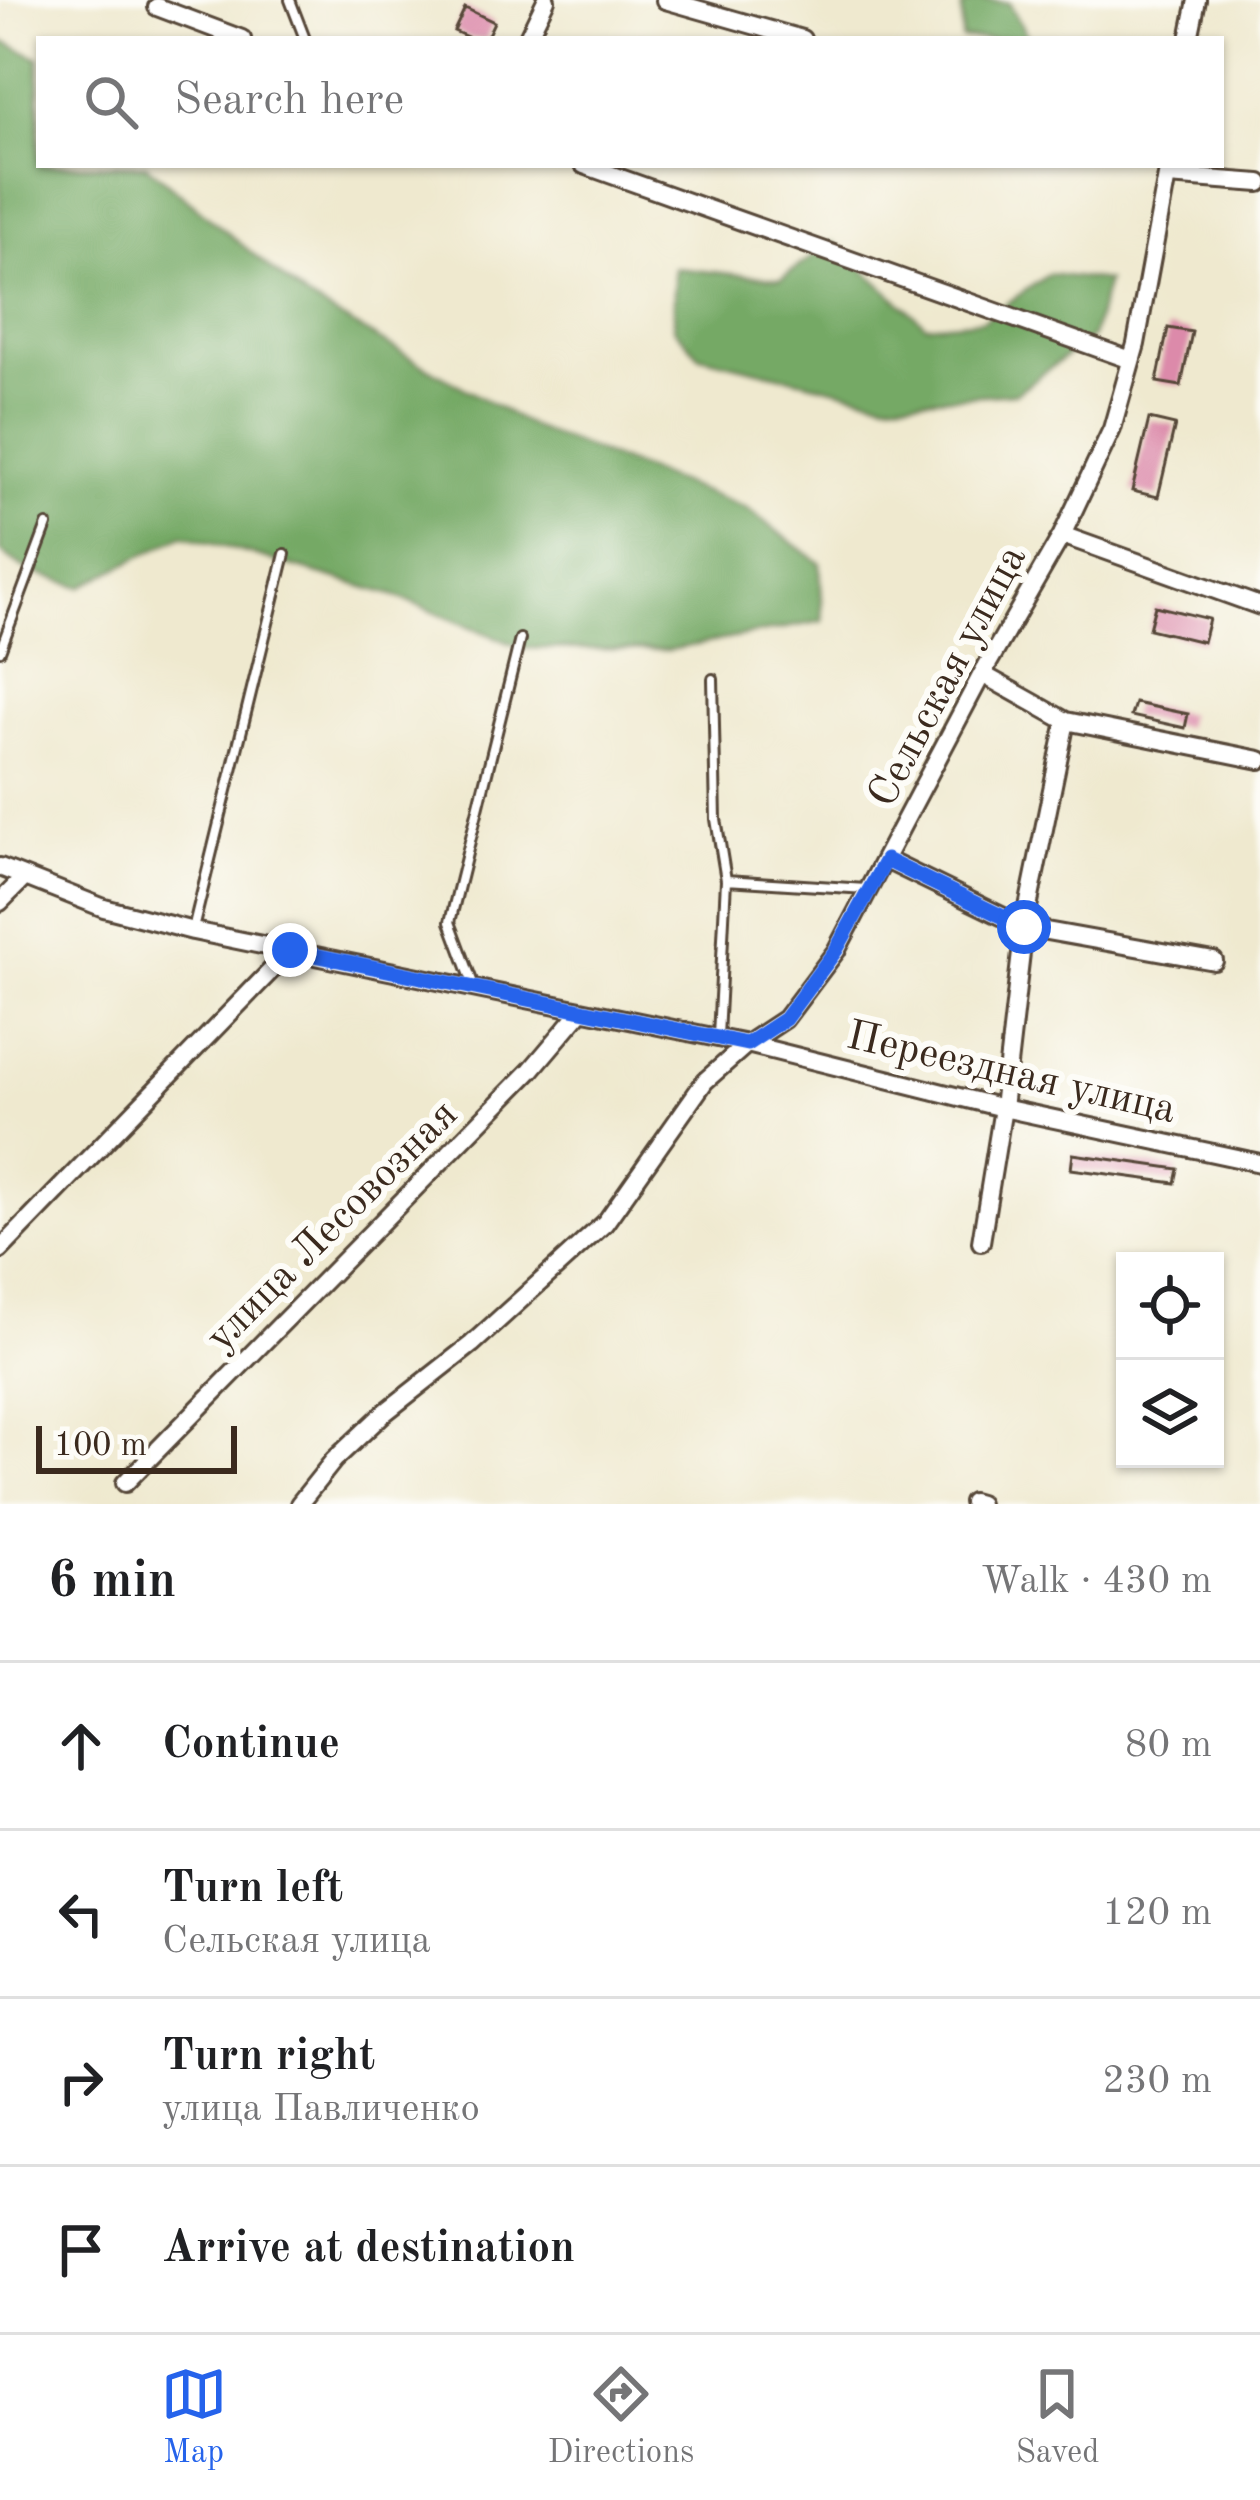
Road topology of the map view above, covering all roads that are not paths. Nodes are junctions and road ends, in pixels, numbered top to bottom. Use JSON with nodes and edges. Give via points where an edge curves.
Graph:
{"nodes":[{"id":1,"x":290,"y":0,"type":"edge"},
{"id":2,"x":545,"y":0,"type":"edge"},
{"id":3,"x":665,"y":0,"type":"edge"},
{"id":4,"x":1197,"y":0,"type":"edge"},
{"id":5,"x":157,"y":7,"type":"dead end"},
{"id":6,"x":234,"y":36,"type":"edge"},
{"id":7,"x":304,"y":36,"type":"edge"},
{"id":8,"x":528,"y":36,"type":"edge"},
{"id":9,"x":791,"y":36,"type":"edge"},
{"id":10,"x":1190,"y":36,"type":"edge"},
{"id":11,"x":592,"y":168,"type":"edge"},
{"id":12,"x":1168,"y":171,"type":"edge"},
{"id":13,"x":1260,"y":183,"type":"edge"},
{"id":14,"x":1131,"y":360,"type":"junction"},
{"id":15,"x":47,"y":525,"type":"dead end"},
{"id":16,"x":1062,"y":535,"type":"junction"},
{"id":17,"x":285,"y":554,"type":"dead end"},
{"id":18,"x":1260,"y":605,"type":"edge"},
{"id":19,"x":520,"y":639,"type":"dead end"},
{"id":20,"x":0,"y":651,"type":"edge"},
{"id":21,"x":982,"y":674,"type":"junction"},
{"id":22,"x":713,"y":679,"type":"dead end"},
{"id":23,"x":1066,"y":721,"type":"junction"},
{"id":24,"x":1260,"y":760,"type":"edge"},
{"id":25,"x":886,"y":860,"type":"junction"},
{"id":26,"x":0,"y":867,"type":"edge"},
{"id":27,"x":25,"y":877,"type":"junction"},
{"id":28,"x":726,"y":880,"type":"junction"},
{"id":29,"x":870,"y":889,"type":"junction"},
{"id":30,"x":0,"y":902,"type":"edge"},
{"id":31,"x":1024,"y":927,"type":"junction"},
{"id":32,"x":193,"y":931,"type":"junction"},
{"id":33,"x":290,"y":950,"type":"junction"},
{"id":34,"x":1214,"y":961,"type":"dead end"},
{"id":35,"x":476,"y":990,"type":"junction"},
{"id":36,"x":581,"y":1011,"type":"junction"},
{"id":37,"x":718,"y":1038,"type":"junction"},
{"id":38,"x":747,"y":1044,"type":"junction"},
{"id":39,"x":1004,"y":1108,"type":"junction"},
{"id":40,"x":1260,"y":1163,"type":"edge"},
{"id":41,"x":981,"y":1242,"type":"dead end"},
{"id":42,"x":0,"y":1250,"type":"edge"},
{"id":43,"x":125,"y":1483,"type":"dead end"},
{"id":44,"x":299,"y":1504,"type":"edge"}],
"edges":[{"from":1,"to":7,"type":"lane"},
{"from":2,"to":8,"type":"street"},
{"from":3,"to":9,"type":"street"},
{"from":4,"to":10,"type":"street"},
{"from":5,"to":6,"type":"street"},
{"from":11,"to":14,"type":"street"},
{"from":12,"to":13,"type":"street"},
{"from":12,"to":14,"type":"street","name":"Сельская улица"},
{"from":14,"to":16,"type":"street","name":"Сельская улица","via":[[1112,429]]},
{"from":15,"to":20,"type":"lane"},
{"from":16,"to":18,"type":"street"},
{"from":16,"to":21,"type":"street","name":"Сельская улица"},
{"from":17,"to":32,"type":"lane"},
{"from":19,"to":35,"type":"lane","via":[[450,922]]},
{"from":21,"to":23,"type":"street"},
{"from":21,"to":25,"type":"street","name":"Сельская улица"},
{"from":22,"to":28,"type":"lane","via":[[716,819]]},
{"from":23,"to":24,"type":"street"},
{"from":23,"to":31,"type":"street"},
{"from":25,"to":29,"type":"street","name":"Сельская улица"},
{"from":25,"to":31,"type":"street"},
{"from":26,"to":27,"type":"street","name":"Переездная улица"},
{"from":27,"to":30,"type":"street"},
{"from":27,"to":32,"type":"street","name":"Переездная улица"},
{"from":28,"to":29,"type":"lane"},
{"from":28,"to":37,"type":"lane"},
{"from":29,"to":38,"type":"street","name":"Сельская улица","via":[[785,1019]]},
{"from":31,"to":34,"type":"street"},
{"from":31,"to":39,"type":"street"},
{"from":32,"to":33,"type":"street","name":"Переездная улица"},
{"from":33,"to":35,"type":"street","name":"Переездная улица"},
{"from":33,"to":42,"type":"street"},
{"from":35,"to":36,"type":"street","name":"Переездная улица"},
{"from":36,"to":37,"type":"street","name":"Переездная улица"},
{"from":36,"to":43,"type":"street","name":"улица Лесовозная"},
{"from":37,"to":38,"type":"street","name":"Переездная улица"},
{"from":38,"to":39,"type":"street","name":"Переездная улица"},
{"from":38,"to":44,"type":"street","name":"Сельская улица","via":[[705,1081],[605,1223],[383,1414]]},
{"from":39,"to":40,"type":"street","name":"Переездная улица"},
{"from":39,"to":41,"type":"street"}]}
